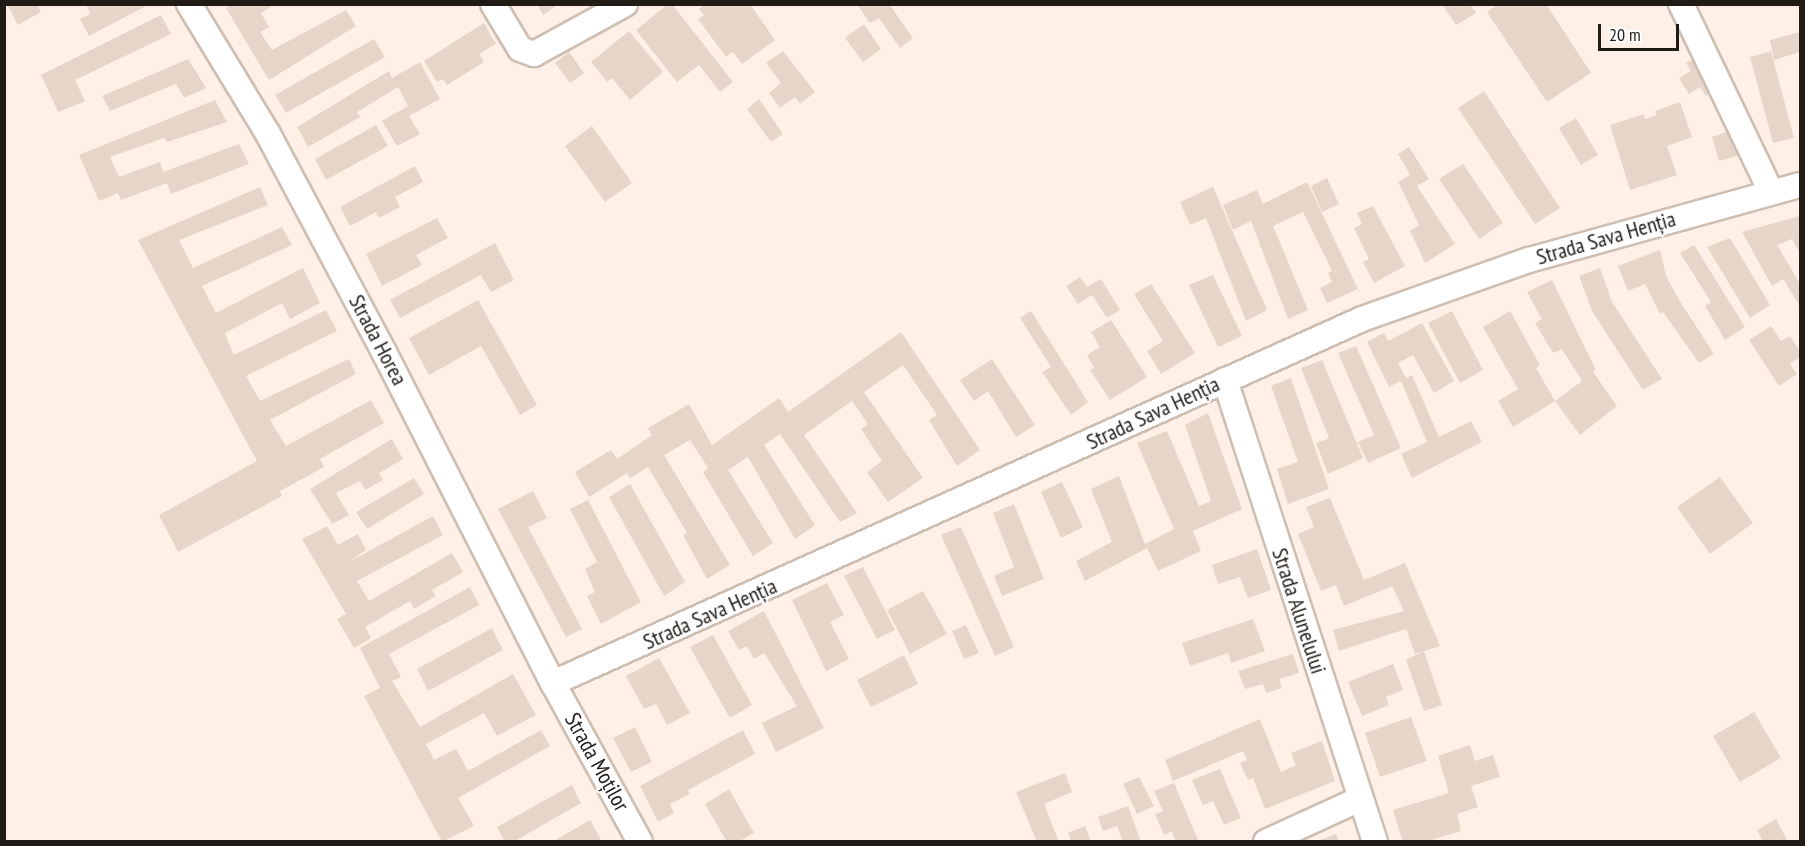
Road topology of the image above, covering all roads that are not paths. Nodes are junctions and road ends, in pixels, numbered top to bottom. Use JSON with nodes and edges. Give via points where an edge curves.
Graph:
{"nodes":[{"id":1,"x":189,"y":4,"type":"edge"},
{"id":2,"x":493,"y":4,"type":"edge"},
{"id":3,"x":625,"y":4,"type":"edge"},
{"id":4,"x":1681,"y":4,"type":"edge"},
{"id":5,"x":1800,"y":185,"type":"edge"},
{"id":6,"x":1771,"y":192,"type":"junction"},
{"id":7,"x":1225,"y":380,"type":"junction"},
{"id":8,"x":553,"y":683,"type":"junction"},
{"id":9,"x":1360,"y":799,"type":"junction"},
{"id":10,"x":640,"y":842,"type":"edge"},
{"id":11,"x":1266,"y":842,"type":"edge"},
{"id":12,"x":1375,"y":842,"type":"edge"}],
"edges":[{"from":1,"to":8,"type":"street","name":"Strada Horea","via":[[268,134]]},
{"from":2,"to":3,"type":"street","via":[[520,49],[534,54]]},
{"from":4,"to":6,"type":"street"},
{"from":5,"to":6,"type":"street","name":"Strada Sava Henția"},
{"from":6,"to":7,"type":"street","name":"Strada Sava Henția","via":[[1529,260],[1362,318]]},
{"from":7,"to":8,"type":"street","name":"Strada Sava Henția"},
{"from":7,"to":9,"type":"street","name":"Strada Alunelului"},
{"from":8,"to":10,"type":"street","name":"Strada Moților"},
{"from":9,"to":11,"type":"street"},
{"from":9,"to":12,"type":"street","name":"Strada Alunelului"}]}
